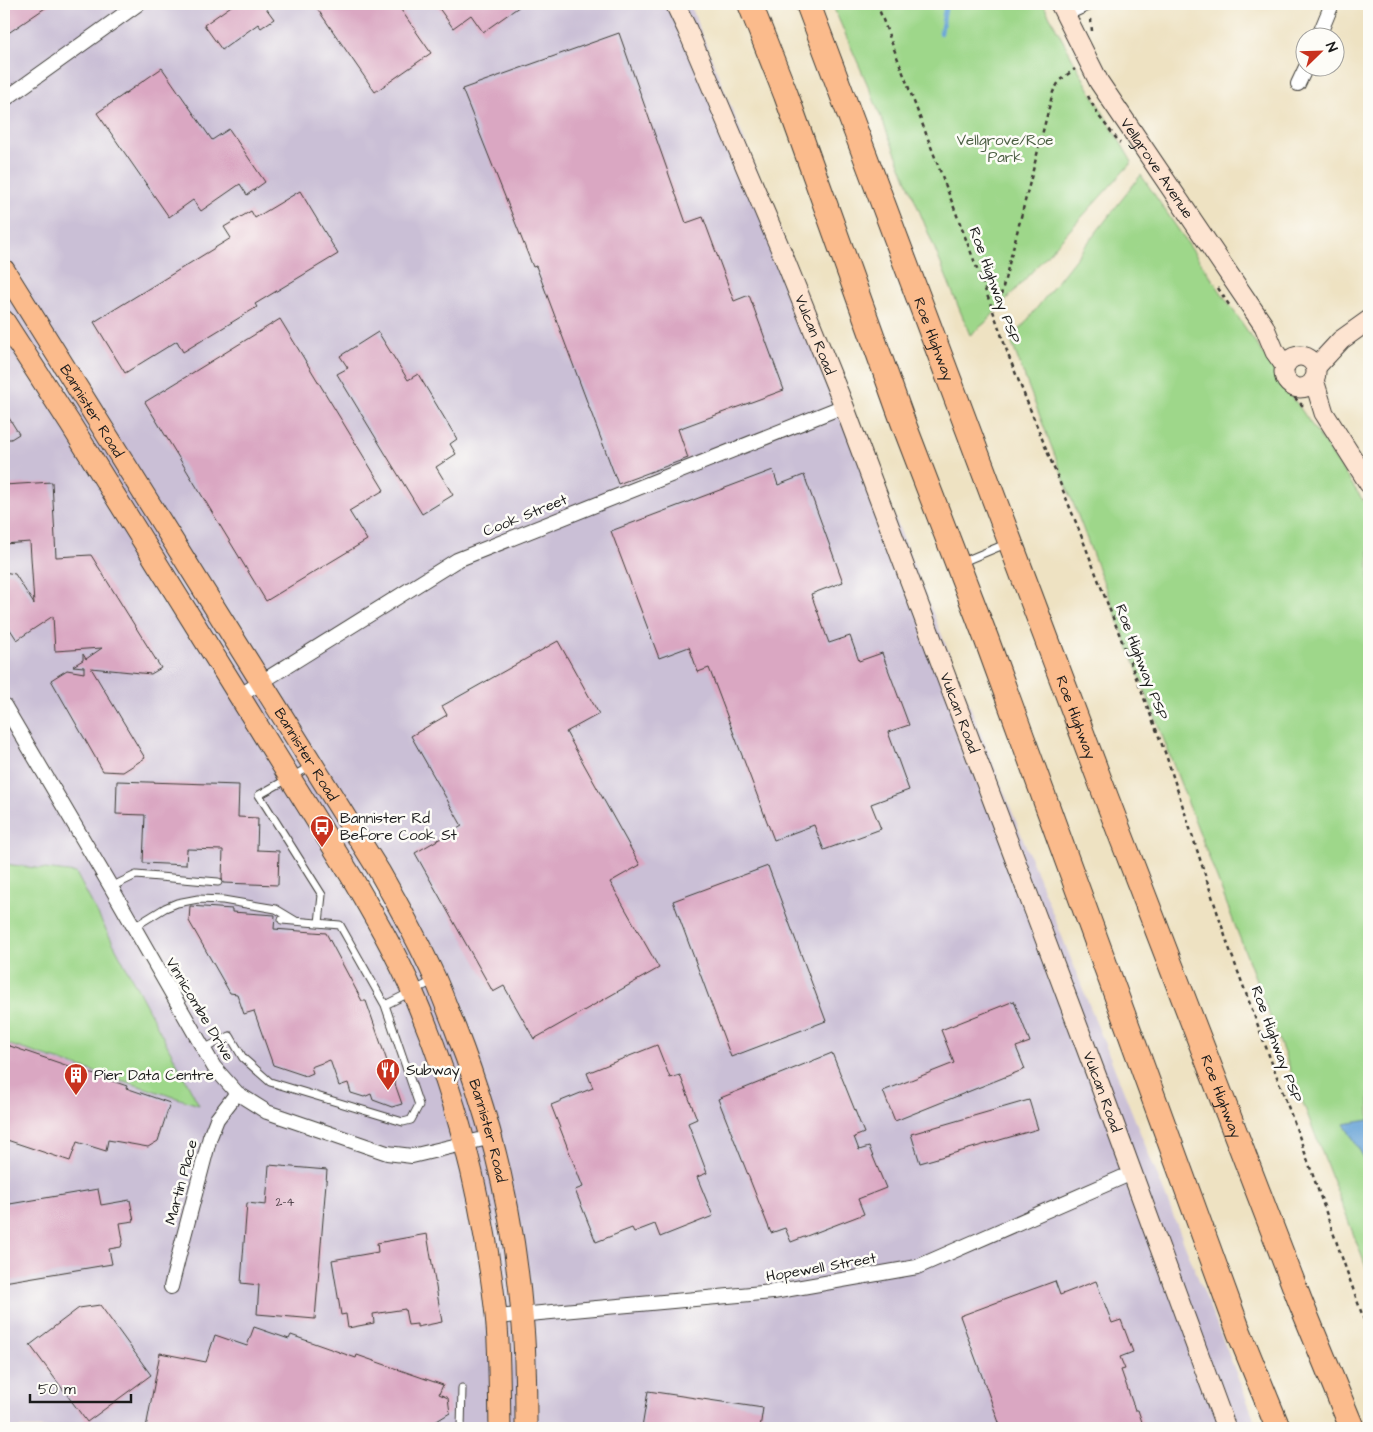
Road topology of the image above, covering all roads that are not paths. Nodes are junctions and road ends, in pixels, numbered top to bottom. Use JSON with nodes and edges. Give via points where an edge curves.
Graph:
{"nodes":[{"id":1,"x":138,"y":4,"type":"edge"},
{"id":2,"x":675,"y":4,"type":"edge"},
{"id":3,"x":750,"y":4,"type":"edge"},
{"id":4,"x":808,"y":4,"type":"edge"},
{"id":5,"x":1332,"y":4,"type":"edge"},
{"id":6,"x":1063,"y":9,"type":"edge"},
{"id":7,"x":1090,"y":9,"type":"edge"},
{"id":8,"x":1322,"y":28,"type":"edge"},
{"id":9,"x":1301,"y":78,"type":"edge"},
{"id":10,"x":1298,"y":84,"type":"dead end"},
{"id":11,"x":4,"y":100,"type":"edge"},
{"id":12,"x":4,"y":270,"type":"edge"},
{"id":13,"x":1369,"y":320,"type":"edge"},
{"id":14,"x":4,"y":321,"type":"edge"},
{"id":15,"x":1302,"y":369,"type":"junction"},
{"id":16,"x":844,"y":406,"type":"junction"},
{"id":17,"x":1369,"y":484,"type":"edge"},
{"id":18,"x":1011,"y":542,"type":"junction"},
{"id":19,"x":958,"y":564,"type":"junction"},
{"id":20,"x":262,"y":682,"type":"junction"},
{"id":21,"x":239,"y":696,"type":"junction"},
{"id":22,"x":4,"y":705,"type":"edge"},
{"id":23,"x":313,"y":765,"type":"junction"},
{"id":24,"x":290,"y":777,"type":"junction"},
{"id":25,"x":218,"y":882,"type":"dead end"},
{"id":26,"x":111,"y":887,"type":"junction"},
{"id":27,"x":282,"y":920,"type":"dead end"},
{"id":28,"x":296,"y":921,"type":"junction"},
{"id":29,"x":319,"y":923,"type":"junction"},
{"id":30,"x":134,"y":927,"type":"junction"},
{"id":31,"x":436,"y":980,"type":"junction"},
{"id":32,"x":412,"y":992,"type":"junction"},
{"id":33,"x":385,"y":1005,"type":"junction"},
{"id":34,"x":203,"y":1049,"type":"junction"},
{"id":35,"x":237,"y":1093,"type":"junction"},
{"id":36,"x":492,"y":1137,"type":"junction"},
{"id":37,"x":465,"y":1144,"type":"junction"},
{"id":38,"x":1132,"y":1173,"type":"junction"},
{"id":39,"x":172,"y":1287,"type":"dead end"},
{"id":40,"x":522,"y":1315,"type":"junction"},
{"id":41,"x":496,"y":1317,"type":"junction"},
{"id":42,"x":462,"y":1388,"type":"dead end"},
{"id":43,"x":460,"y":1428,"type":"edge"},
{"id":44,"x":500,"y":1428,"type":"edge"},
{"id":45,"x":526,"y":1428,"type":"edge"},
{"id":46,"x":1226,"y":1428,"type":"edge"},
{"id":47,"x":1278,"y":1428,"type":"edge"},
{"id":48,"x":1352,"y":1428,"type":"edge"}],
"edges":[{"from":1,"to":11,"type":"street"},
{"from":2,"to":16,"type":"street","name":"Vulcan Road"},
{"from":3,"to":19,"type":"highway"},
{"from":4,"to":18,"type":"highway","name":"Roe Highway"},
{"from":5,"to":8,"type":"street"},
{"from":6,"to":7,"type":"street"},
{"from":6,"to":15,"type":"street","name":"Vellgrove Avenue","via":[[1099,82],[1264,326],[1275,352]]},
{"from":9,"to":10,"type":"street"},
{"from":12,"to":20,"type":"main road","name":"Bannister Road"},
{"from":13,"to":15,"type":"street"},
{"from":14,"to":21,"type":"main road","name":"Bannister Road"},
{"from":15,"to":17,"type":"street","name":"Vellgrove Avenue","via":[[1324,413]]},
{"from":16,"to":20,"type":"street","name":"Cook Street","via":[[457,560]]},
{"from":16,"to":38,"type":"street","name":"Vulcan Road"},
{"from":18,"to":19,"type":"lane"},
{"from":18,"to":48,"type":"highway","name":"Roe Highway","via":[[1293,1283]]},
{"from":19,"to":47,"type":"highway","via":[[1239,1332]]},
{"from":20,"to":21,"type":"street","name":"Cook Street"},
{"from":20,"to":23,"type":"main road","name":"Bannister Road"},
{"from":21,"to":24,"type":"main road","name":"Bannister Road"},
{"from":22,"to":26,"type":"street","name":"Vinnicombe Drive"},
{"from":23,"to":24,"type":"lane"},
{"from":23,"to":31,"type":"main road","name":"Bannister Road","via":[[379,870]]},
{"from":24,"to":29,"type":"lane","via":[[259,795],[322,895]]},
{"from":24,"to":32,"type":"main road","name":"Bannister Road","via":[[360,892]]},
{"from":25,"to":26,"type":"lane","via":[[136,874]]},
{"from":26,"to":30,"type":"street","name":"Vinnicombe Drive"},
{"from":27,"to":28,"type":"lane"},
{"from":28,"to":29,"type":"lane"},
{"from":28,"to":30,"type":"lane","via":[[276,909],[198,899],[165,908]]},
{"from":29,"to":33,"type":"lane","via":[[340,925]]},
{"from":30,"to":34,"type":"street","name":"Vinnicombe Drive"},
{"from":31,"to":32,"type":"lane"},
{"from":31,"to":36,"type":"main road","name":"Bannister Road","via":[[466,1055]]},
{"from":32,"to":33,"type":"lane"},
{"from":32,"to":37,"type":"main road","name":"Bannister Road","via":[[438,1058]]},
{"from":33,"to":34,"type":"lane","via":[[419,1105],[411,1120],[403,1122],[270,1082],[244,1058],[230,1036]]},
{"from":34,"to":35,"type":"street","name":"Vinnicombe Drive"},
{"from":35,"to":37,"type":"street","name":"Vinnicombe Drive","via":[[267,1112],[388,1153],[412,1156]]},
{"from":35,"to":39,"type":"street","name":"Martin Place","via":[[217,1119],[210,1137]]},
{"from":36,"to":37,"type":"street","name":"Vinnicombe Drive"},
{"from":36,"to":40,"type":"main road","name":"Bannister Road","via":[[515,1248]]},
{"from":37,"to":41,"type":"main road","name":"Bannister Road","via":[[489,1255]]},
{"from":38,"to":40,"type":"street","name":"Hopewell Street","via":[[917,1267],[773,1292]]},
{"from":38,"to":46,"type":"street","name":"Vulcan Road"},
{"from":40,"to":41,"type":"street","name":"Hopewell Street"},
{"from":40,"to":45,"type":"main road","name":"Bannister Road"},
{"from":41,"to":44,"type":"main road","name":"Bannister Road"},
{"from":42,"to":43,"type":"lane"}]}
